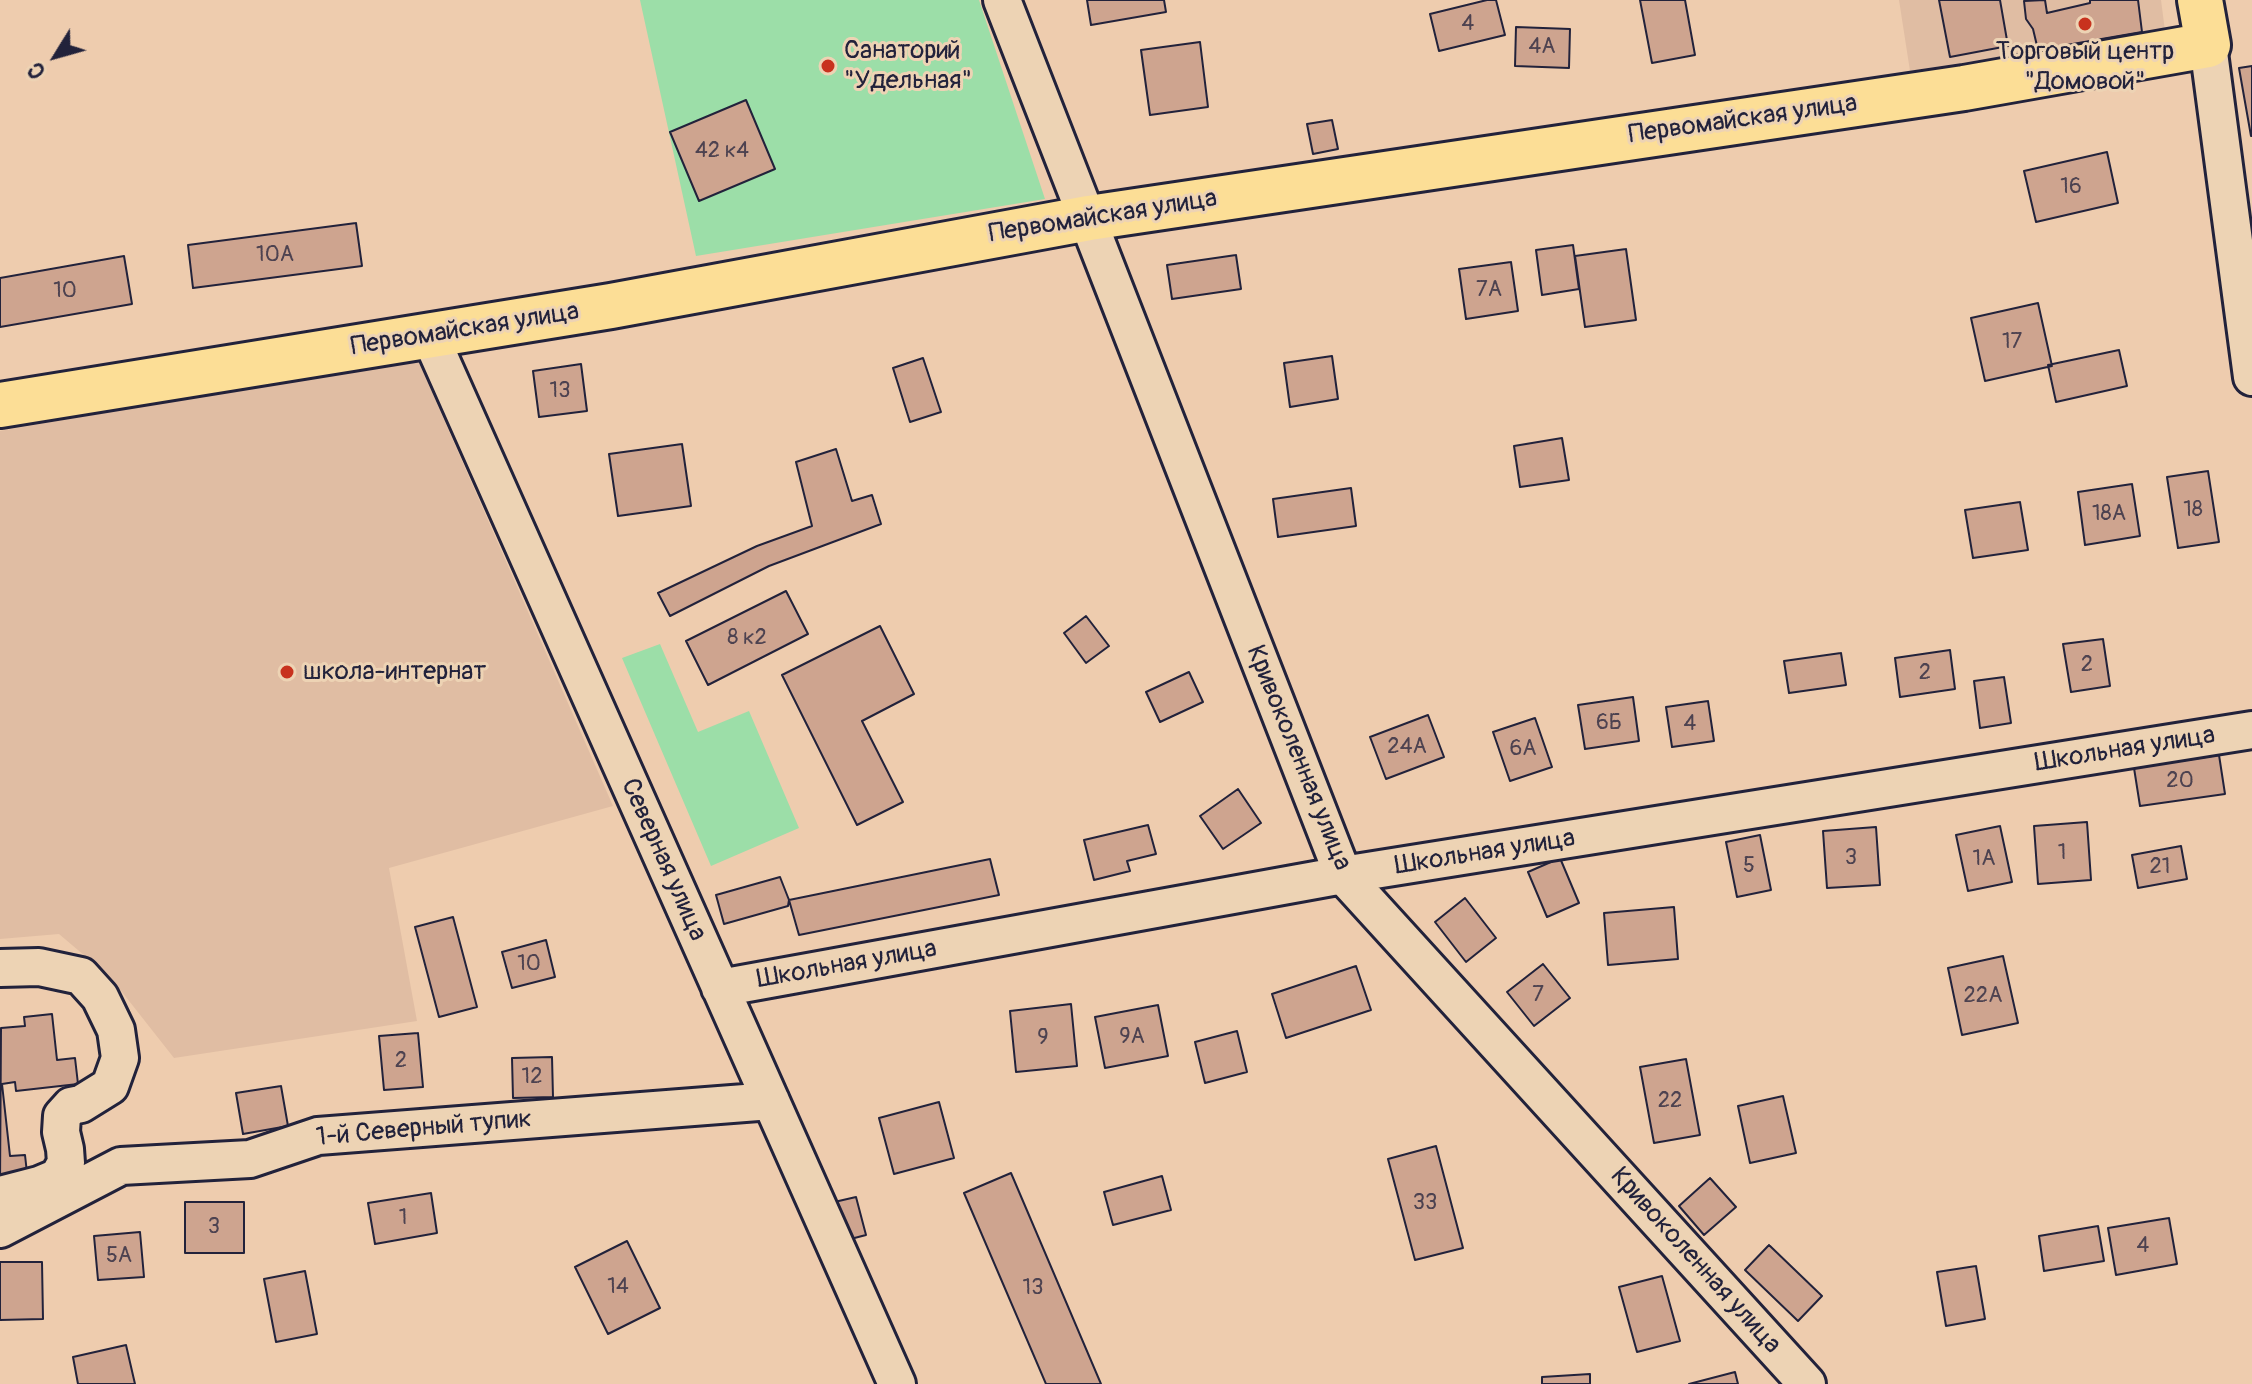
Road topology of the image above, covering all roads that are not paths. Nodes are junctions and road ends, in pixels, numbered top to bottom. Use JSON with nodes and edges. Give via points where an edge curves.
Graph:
{"nodes":[{"id":1,"x":1002,"y":0,"type":"edge"},
{"id":2,"x":2200,"y":0,"type":"edge"},
{"id":3,"x":2208,"y":45,"type":"junction"},
{"id":4,"x":1089,"y":218,"type":"junction"},
{"id":5,"x":430,"y":336,"type":"junction"},
{"id":6,"x":2252,"y":377,"type":"edge"},
{"id":7,"x":0,"y":405,"type":"edge"},
{"id":8,"x":2252,"y":730,"type":"edge"},
{"id":9,"x":1343,"y":875,"type":"junction"},
{"id":10,"x":0,"y":968,"type":"edge"},
{"id":11,"x":720,"y":988,"type":"junction"},
{"id":12,"x":771,"y":1101,"type":"junction"},
{"id":13,"x":0,"y":1195,"type":"edge"},
{"id":14,"x":0,"y":1229,"type":"edge"},
{"id":15,"x":897,"y":1384,"type":"edge"},
{"id":16,"x":1807,"y":1384,"type":"edge"}],
"edges":[{"from":1,"to":4,"type":"street","name":"Кривоколенная улица"},
{"from":2,"to":3,"type":"main road"},
{"from":3,"to":4,"type":"main road","name":"Первомайская улица","via":[[1964,88]]},
{"from":3,"to":6,"type":"street"},
{"from":4,"to":5,"type":"main road","name":"Первомайская улица"},
{"from":4,"to":9,"type":"street","name":"Кривоколенная улица"},
{"from":5,"to":7,"type":"main road","name":"Первомайская улица"},
{"from":5,"to":11,"type":"street","name":"Северная улица"},
{"from":8,"to":9,"type":"street","name":"Школьная улица"},
{"from":9,"to":11,"type":"street","name":"Школьная улица"},
{"from":9,"to":16,"type":"street","name":"Кривоколенная улица"},
{"from":10,"to":13,"type":"street","via":[[39,967],[81,976],[100,997],[116,1030],[120,1058],[110,1086],[62,1116],[66,1163],[58,1177]]},
{"from":11,"to":12,"type":"street","name":"Северная улица"},
{"from":12,"to":14,"type":"street","name":"1-й Северный тупик","via":[[318,1136],[250,1159],[121,1166]]},
{"from":12,"to":15,"type":"street","name":"Северная улица"}]}
